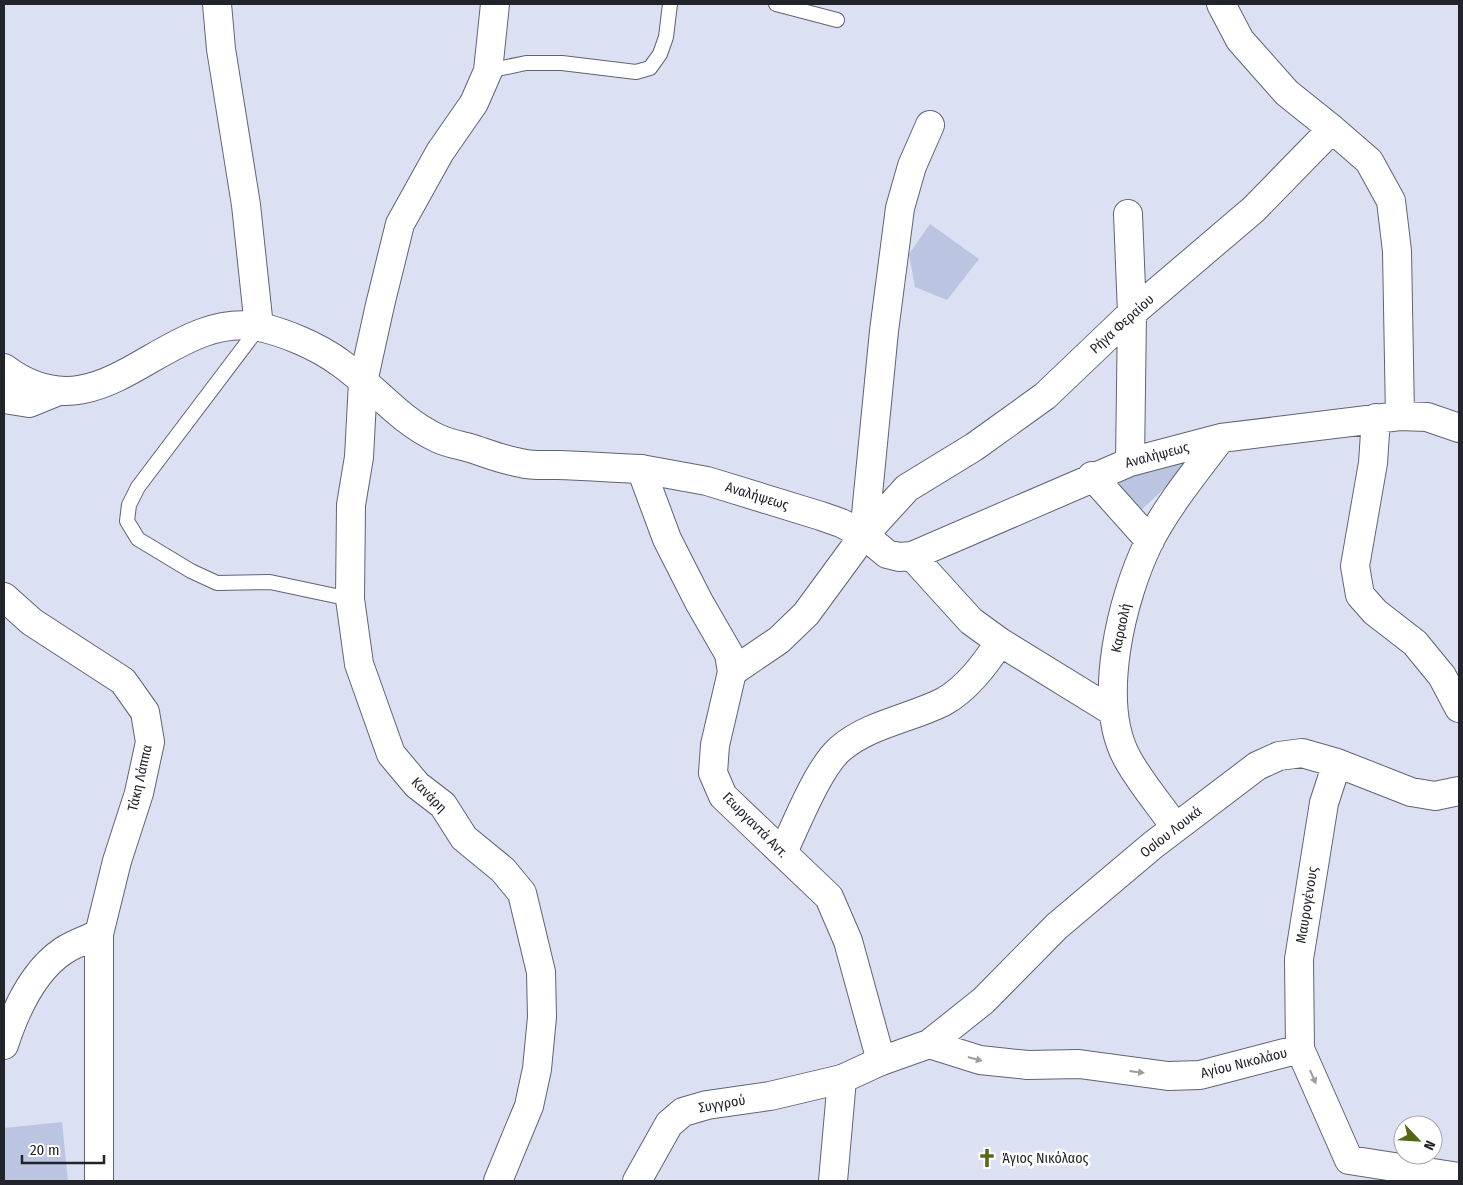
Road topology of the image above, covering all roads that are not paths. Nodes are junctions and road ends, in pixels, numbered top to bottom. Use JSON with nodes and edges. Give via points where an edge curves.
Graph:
{"nodes":[{"id":1,"x":217,"y":4,"type":"edge"},
{"id":2,"x":495,"y":4,"type":"edge"},
{"id":3,"x":670,"y":4,"type":"edge"},
{"id":4,"x":776,"y":4,"type":"edge"},
{"id":5,"x":1221,"y":4,"type":"edge"},
{"id":6,"x":837,"y":20,"type":"dead end"},
{"id":7,"x":488,"y":71,"type":"junction"},
{"id":8,"x":930,"y":125,"type":"dead end"},
{"id":9,"x":1332,"y":129,"type":"junction"},
{"id":10,"x":1128,"y":214,"type":"dead end"},
{"id":11,"x":1132,"y":313,"type":"junction"},
{"id":12,"x":259,"y":327,"type":"junction"},
{"id":13,"x":4,"y":368,"type":"edge"},
{"id":14,"x":363,"y":382,"type":"junction"},
{"id":15,"x":56,"y":392,"type":"junction"},
{"id":16,"x":4,"y":400,"type":"edge"},
{"id":17,"x":1388,"y":417,"type":"junction"},
{"id":18,"x":1459,"y":428,"type":"edge"},
{"id":19,"x":1221,"y":438,"type":"junction"},
{"id":20,"x":1130,"y":462,"type":"junction"},
{"id":21,"x":641,"y":469,"type":"junction"},
{"id":22,"x":1092,"y":476,"type":"junction"},
{"id":23,"x":864,"y":535,"type":"junction"},
{"id":24,"x":1150,"y":541,"type":"junction"},
{"id":25,"x":912,"y":556,"type":"junction"},
{"id":26,"x":4,"y":597,"type":"edge"},
{"id":27,"x":350,"y":599,"type":"junction"},
{"id":28,"x":1000,"y":642,"type":"junction"},
{"id":29,"x":732,"y":672,"type":"junction"},
{"id":30,"x":1459,"y":708,"type":"edge"},
{"id":31,"x":1112,"y":711,"type":"junction"},
{"id":32,"x":1337,"y":764,"type":"junction"},
{"id":33,"x":1459,"y":791,"type":"edge"},
{"id":34,"x":1175,"y":827,"type":"junction"},
{"id":35,"x":783,"y":852,"type":"junction"},
{"id":36,"x":99,"y":934,"type":"junction"},
{"id":37,"x":929,"y":1044,"type":"junction"},
{"id":38,"x":4,"y":1045,"type":"edge"},
{"id":39,"x":1300,"y":1049,"type":"junction"},
{"id":40,"x":880,"y":1061,"type":"junction"},
{"id":41,"x":842,"y":1079,"type":"junction"},
{"id":42,"x":1346,"y":1171,"type":"edge"},
{"id":43,"x":1459,"y":1177,"type":"edge"},
{"id":44,"x":99,"y":1181,"type":"edge"},
{"id":45,"x":498,"y":1181,"type":"edge"},
{"id":46,"x":637,"y":1181,"type":"edge"},
{"id":47,"x":833,"y":1181,"type":"edge"}],
"edges":[{"from":1,"to":12,"type":"street","via":[[246,205]]},
{"from":2,"to":7,"type":"street","name":"Κανάρη"},
{"from":3,"to":7,"type":"lane","via":[[666,38],[650,68],[636,72],[562,63],[526,63]]},
{"from":4,"to":6,"type":"lane"},
{"from":5,"to":9,"type":"street","via":[[1240,40],[1287,93]]},
{"from":7,"to":14,"type":"street","name":"Κανάρη","via":[[474,103],[440,152],[400,224]]},
{"from":8,"to":23,"type":"street","via":[[912,166],[900,208]]},
{"from":9,"to":11,"type":"street","name":"Ρήγα Φεραίου","via":[[1254,209]]},
{"from":9,"to":17,"type":"street","via":[[1369,161],[1391,201],[1397,251]]},
{"from":10,"to":11,"type":"street"},
{"from":11,"to":20,"type":"street"},
{"from":11,"to":23,"type":"street","name":"Ρήγα Φεραίου","via":[[1045,396],[974,447],[907,488]]},
{"from":12,"to":14,"type":"street","name":"Αναλήψεως","via":[[298,340],[338,362]]},
{"from":12,"to":15,"type":"street","name":"Αναλήψεως","via":[[228,326],[180,342],[121,377],[77,391]]},
{"from":12,"to":27,"type":"lane","via":[[138,487],[129,505],[128,520],[138,539],[217,583],[270,582]]},
{"from":13,"to":15,"type":"street","via":[[27,384]]},
{"from":14,"to":21,"type":"street","name":"Αναλήψεως","via":[[394,412],[438,438],[521,463]]},
{"from":14,"to":27,"type":"street","name":"Κανάρη","via":[[359,457],[351,505]]},
{"from":15,"to":16,"type":"street","via":[[29,403]]},
{"from":17,"to":18,"type":"street","name":"Αναλήψεως","via":[[1427,417]]},
{"from":17,"to":19,"type":"street","name":"Αναλήψεως"},
{"from":17,"to":30,"type":"street","via":[[1372,463],[1355,566],[1360,595],[1375,612],[1415,643],[1442,676]]},
{"from":19,"to":20,"type":"street","name":"Αναλήψεως"},
{"from":19,"to":24,"type":"street","name":"Καραολή"},
{"from":20,"to":22,"type":"street","name":"Αναλήψεως"},
{"from":21,"to":23,"type":"street","name":"Αναλήψεως","via":[[708,481],[828,519]]},
{"from":21,"to":29,"type":"street","name":"Γεωργαντά Αντ.","via":[[667,539],[729,654]]},
{"from":22,"to":24,"type":"street"},
{"from":22,"to":25,"type":"street","name":"Αναλήψεως"},
{"from":23,"to":25,"type":"street","name":"Αναλήψεως","via":[[887,554]]},
{"from":23,"to":29,"type":"street","name":"Ρήγα Φεραίου","via":[[806,614],[779,640]]},
{"from":24,"to":31,"type":"street","name":"Καραολή","via":[[1128,596],[1114,660]]},
{"from":25,"to":28,"type":"street","via":[[970,621]]},
{"from":26,"to":36,"type":"street","name":"Τάκη Λάππα","via":[[32,622],[123,680],[145,712],[150,742]]},
{"from":27,"to":45,"type":"street","name":"Κανάρη","via":[[359,664],[391,754],[417,785],[443,805],[464,838],[503,870],[522,893],[541,972],[542,1017],[537,1069],[529,1106]]},
{"from":28,"to":31,"type":"street"},
{"from":28,"to":35,"type":"street","via":[[979,672],[944,701],[862,734],[839,750],[824,769]]},
{"from":29,"to":35,"type":"street","name":"Γεωργαντά Αντ.","via":[[715,745],[713,773],[722,796]]},
{"from":31,"to":34,"type":"street","name":"Καραολή","via":[[1126,758]]},
{"from":32,"to":33,"type":"street","name":"Οσίου Λουκά","via":[[1411,792],[1435,796]]},
{"from":32,"to":34,"type":"street","name":"Οσίου Λουκά","via":[[1302,753],[1279,756],[1257,766]]},
{"from":32,"to":39,"type":"street","name":"Μαυρογένους","via":[[1324,804],[1299,959]]},
{"from":34,"to":37,"type":"street","name":"Οσίου Λουκά","via":[[1057,926],[983,1002]]},
{"from":35,"to":40,"type":"street","name":"Γεωργαντά Αντ.","via":[[829,898],[848,941]]},
{"from":36,"to":38,"type":"street","via":[[63,951],[36,978],[14,1016]]},
{"from":36,"to":44,"type":"street","name":"Τάκη Λάππα"},
{"from":37,"to":39,"type":"street","name":"Αγίου Νικολάου","one_way":true,"via":[[980,1060],[1028,1065],[1079,1064],[1168,1076],[1200,1075]]},
{"from":37,"to":40,"type":"street","name":"Οσίου Λουκά"},
{"from":39,"to":42,"type":"street","name":"Αγίου Νικολάου","one_way":true},
{"from":40,"to":41,"type":"street","name":"Συγγρού"},
{"from":41,"to":46,"type":"street","name":"Συγγρού","via":[[684,1112],[669,1124]]},
{"from":41,"to":47,"type":"street"},
{"from":42,"to":43,"type":"street","name":"Αγίου Νικολάου"}]}
